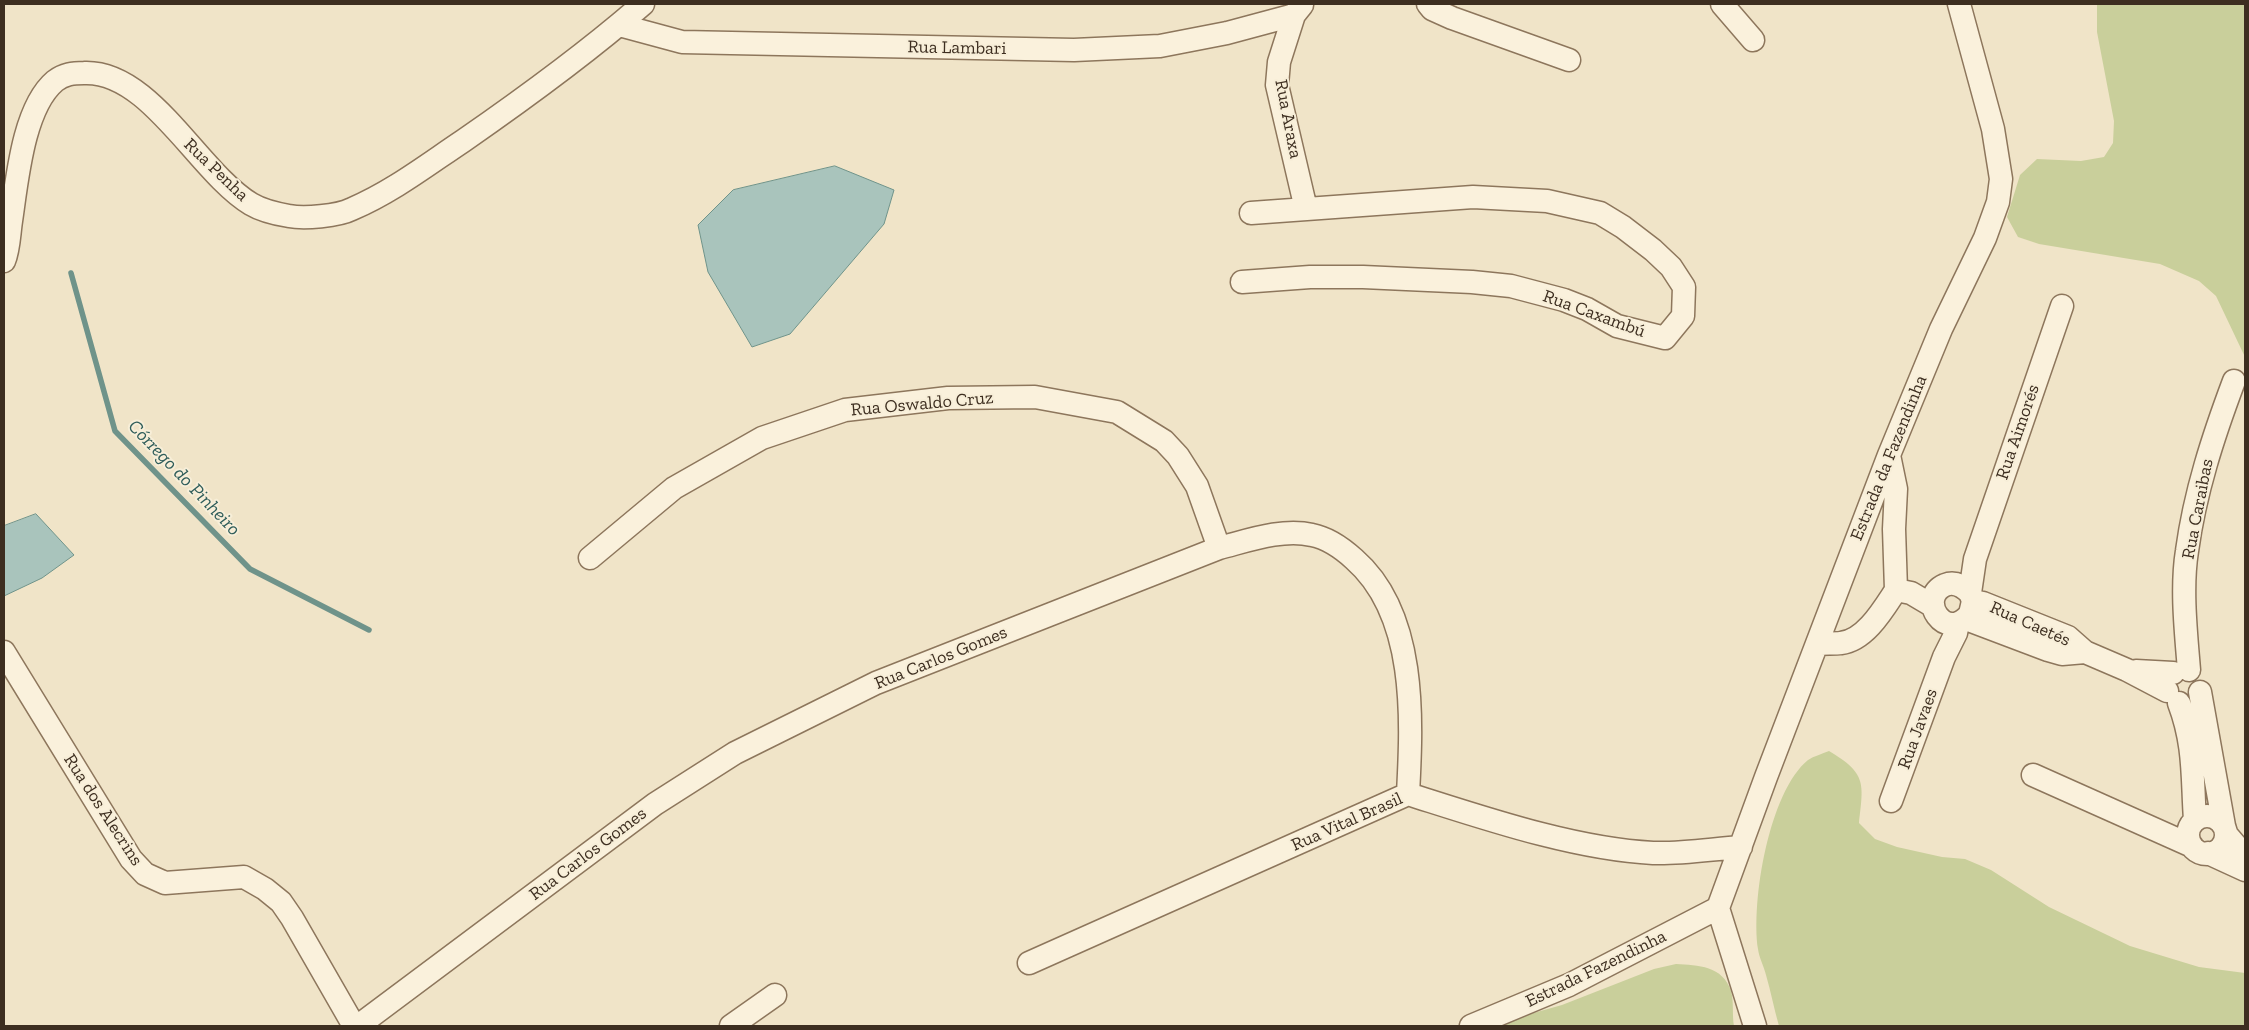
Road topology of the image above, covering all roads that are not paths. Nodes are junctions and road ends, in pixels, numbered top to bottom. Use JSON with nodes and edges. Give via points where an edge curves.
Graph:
{"nodes":[{"id":1,"x":643,"y":4,"type":"edge"},
{"id":2,"x":1428,"y":4,"type":"edge"},
{"id":3,"x":1722,"y":4,"type":"edge"},
{"id":4,"x":1959,"y":4,"type":"edge"},
{"id":5,"x":1298,"y":9,"type":"edge"},
{"id":6,"x":619,"y":25,"type":"junction"},
{"id":7,"x":1753,"y":40,"type":"dead end"},
{"id":8,"x":1570,"y":60,"type":"dead end"},
{"id":9,"x":1306,"y":209,"type":"junction"},
{"id":10,"x":1251,"y":213,"type":"dead end"},
{"id":11,"x":4,"y":261,"type":"edge"},
{"id":12,"x":1242,"y":282,"type":"dead end"},
{"id":13,"x":2062,"y":306,"type":"dead end"},
{"id":14,"x":2234,"y":381,"type":"dead end"},
{"id":15,"x":1888,"y":455,"type":"junction"},
{"id":16,"x":1219,"y":548,"type":"junction"},
{"id":17,"x":590,"y":558,"type":"dead end"},
{"id":18,"x":1903,"y":592,"type":"junction"},
{"id":19,"x":1954,"y":604,"type":"junction"},
{"id":20,"x":1818,"y":644,"type":"junction"},
{"id":21,"x":4,"y":652,"type":"edge"},
{"id":22,"x":2177,"y":684,"type":"junction"},
{"id":23,"x":2032,"y":775,"type":"dead end"},
{"id":24,"x":1408,"y":794,"type":"junction"},
{"id":25,"x":1891,"y":801,"type":"dead end"},
{"id":26,"x":2225,"y":830,"type":"junction"},
{"id":27,"x":2196,"y":837,"type":"junction"},
{"id":28,"x":1741,"y":846,"type":"junction"},
{"id":29,"x":2245,"y":856,"type":"edge"},
{"id":30,"x":2245,"y":870,"type":"edge"},
{"id":31,"x":1718,"y":908,"type":"junction"},
{"id":32,"x":1029,"y":963,"type":"dead end"},
{"id":33,"x":776,"y":995,"type":"dead end"},
{"id":34,"x":354,"y":1026,"type":"edge"},
{"id":35,"x":358,"y":1026,"type":"edge"},
{"id":36,"x":731,"y":1026,"type":"edge"},
{"id":37,"x":1471,"y":1026,"type":"edge"},
{"id":38,"x":1755,"y":1026,"type":"edge"}],
"edges":[{"from":1,"to":6,"type":"street","name":"Rua Penha"},
{"from":2,"to":8,"type":"street","via":[[1452,18]]},
{"from":3,"to":7,"type":"street"},
{"from":4,"to":15,"type":"street","name":"Estrada da Fazendinha","via":[[1993,129],[2001,179],[1998,202]]},
{"from":5,"to":6,"type":"street","name":"Rua Lambari","via":[[1227,33],[1160,46],[1074,50],[682,42]]},
{"from":5,"to":9,"type":"street","name":"Rua Araxa","via":[[1279,62],[1277,85]]},
{"from":6,"to":11,"type":"street","name":"Rua Penha","via":[[494,119],[394,188],[349,211],[313,217],[292,217],[251,204],[205,163],[150,103],[128,85],[109,76],[67,74],[54,82],[40,99],[32,119],[23,151]]},
{"from":9,"to":10,"type":"street","name":"Rua Caxambú"},
{"from":9,"to":12,"type":"street","name":"Rua Caxambú","via":[[1473,197],[1547,201],[1600,213],[1671,266],[1684,287],[1683,316],[1665,338],[1617,326],[1564,300],[1511,286],[1363,276]]},
{"from":13,"to":19,"type":"street","name":"Rua Aimorés","via":[[1975,559]]},
{"from":14,"to":22,"type":"street","name":"Rua Caraibas","via":[[2213,438],[2193,513],[2186,553]]},
{"from":15,"to":18,"type":"street","via":[[1896,489],[1894,529]]},
{"from":15,"to":20,"type":"street","name":"Estrada da Fazendinha"},
{"from":16,"to":17,"type":"street","name":"Rua Oswaldo Cruz","via":[[1197,486],[1178,456],[1164,441],[1117,412],[1035,397],[948,398],[845,410],[762,438],[674,488]]},
{"from":16,"to":24,"type":"street","name":"Rua Carlos Gomes","via":[[1274,534],[1312,535],[1342,548],[1376,583],[1397,626],[1408,676],[1411,749]]},
{"from":16,"to":35,"type":"street","name":"Rua Carlos Gomes","via":[[876,683],[734,752],[655,804]]},
{"from":18,"to":19,"type":"street"},
{"from":18,"to":20,"type":"street","via":[[1854,638],[1843,643]]},
{"from":19,"to":22,"type":"street","name":"Rua Caetés","via":[[1983,603],[2068,637],[2085,652],[2127,670]]},
{"from":19,"to":25,"type":"street","name":"Rua Javaes","via":[[1954,639],[1944,657]]},
{"from":20,"to":28,"type":"street","name":"Estrada da Fazendinha"},
{"from":21,"to":34,"type":"street","name":"Rua dos Alecrins","via":[[131,859],[144,874],[165,883],[244,877],[265,889],[281,902],[292,918]]},
{"from":22,"to":26,"type":"street","via":[[2199,679]]},
{"from":22,"to":27,"type":"street","via":[[2193,758]]},
{"from":23,"to":27,"type":"street","via":[[2136,821]]},
{"from":24,"to":28,"type":"street","name":"Rua Vital Brasil","via":[[1596,847],[1654,853]]},
{"from":24,"to":32,"type":"street","name":"Rua Vital Brasil"},
{"from":26,"to":27,"type":"street","via":[[2225,839],[2219,849]]},
{"from":26,"to":27,"type":"street","via":[[2214,817],[2201,817]]},
{"from":26,"to":29,"type":"street"},
{"from":27,"to":30,"type":"street"},
{"from":28,"to":31,"type":"street","name":"Estrada da Fazendinha"},
{"from":31,"to":37,"type":"street","name":"Estrada Fazendinha","via":[[1569,986]]},
{"from":31,"to":38,"type":"street"},
{"from":33,"to":36,"type":"street"}]}
